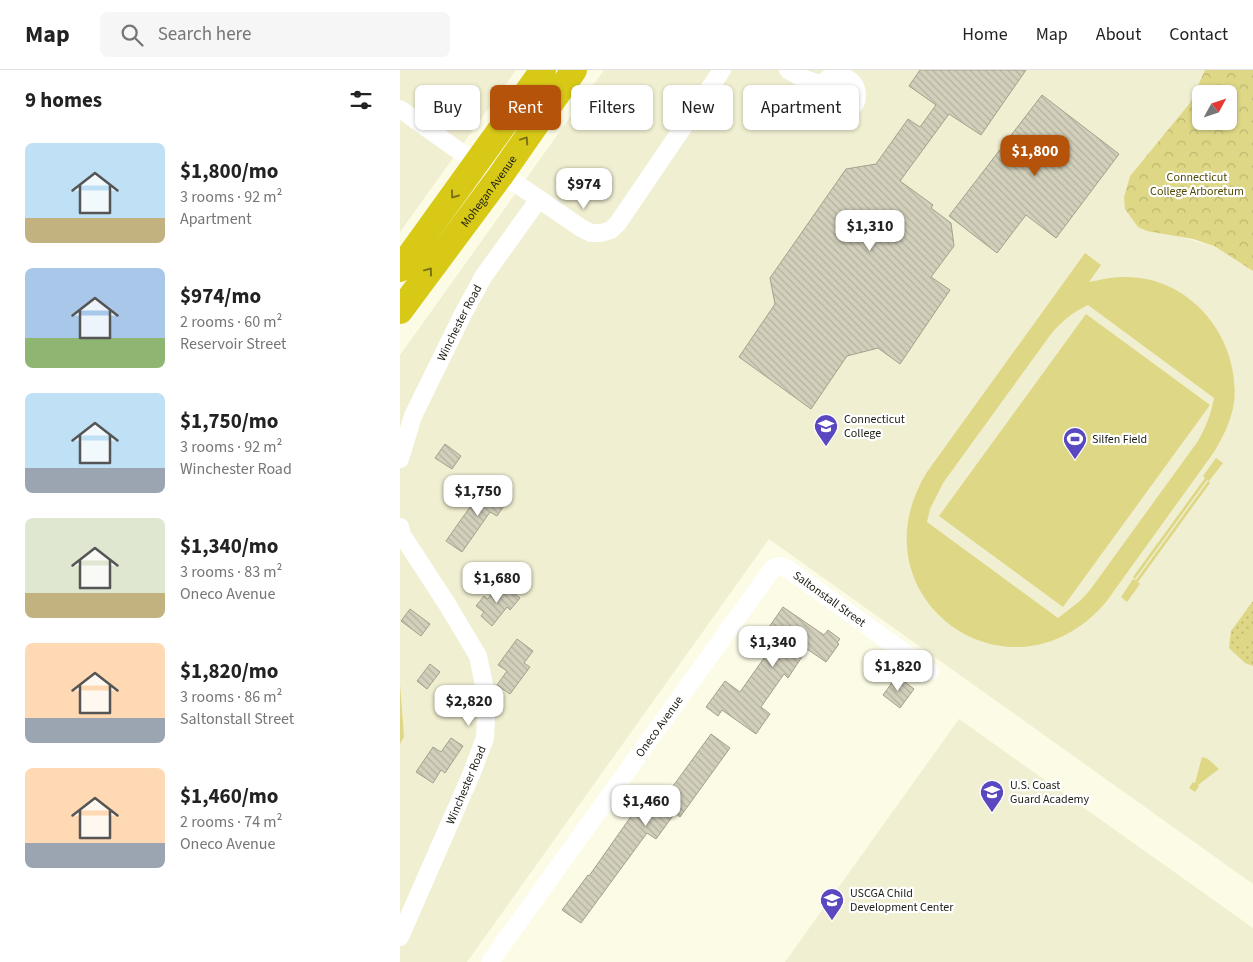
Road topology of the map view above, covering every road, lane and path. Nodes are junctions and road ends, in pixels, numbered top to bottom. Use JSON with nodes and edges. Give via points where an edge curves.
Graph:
{"nodes":[{"id":1,"x":544,"y":70,"type":"edge"},
{"id":2,"x":574,"y":70,"type":"edge"},
{"id":3,"x":722,"y":70,"type":"edge"},
{"id":4,"x":788,"y":70,"type":"edge"},
{"id":5,"x":822,"y":85,"type":"dead end"},
{"id":6,"x":400,"y":109,"type":"edge"},
{"id":7,"x":478,"y":162,"type":"junction"},
{"id":8,"x":501,"y":175,"type":"junction"},
{"id":9,"x":539,"y":199,"type":"junction"},
{"id":10,"x":400,"y":269,"type":"edge"},
{"id":11,"x":400,"y":311,"type":"edge"},
{"id":12,"x":400,"y":459,"type":"edge"},
{"id":13,"x":400,"y":527,"type":"edge"},
{"id":14,"x":776,"y":566,"type":"joint"},
{"id":15,"x":930,"y":671,"type":"dead end"},
{"id":16,"x":400,"y":937,"type":"edge"},
{"id":17,"x":490,"y":962,"type":"edge"}],
"edges":[{"from":1,"to":7,"type":"highway","name":"Mohegan Avenue"},
{"from":8,"to":2,"type":"highway","name":"Mohegan Avenue","one_way":true},
{"from":3,"to":9,"type":"street","via":[[621,219],[610,230],[597,234],[588,232]]},
{"from":4,"to":5,"type":"street"},
{"from":6,"to":7,"type":"street"},
{"from":7,"to":8,"type":"street"},
{"from":7,"to":10,"type":"highway","name":"Mohegan Avenue","one_way":true},
{"from":8,"to":9,"type":"street"},
{"from":11,"to":8,"type":"highway","name":"Mohegan Avenue","one_way":true},
{"from":9,"to":12,"type":"street","name":"Winchester Road","via":[[483,277],[463,314],[413,416]]},
{"from":13,"to":16,"type":"street","name":"Winchester Road","via":[[478,656],[487,699],[485,738]]},
{"from":14,"to":15,"type":"street","name":"Saltonstall Street","via":[[788,569]]},
{"from":14,"to":17,"type":"street","name":"Oneco Avenue","via":[[770,570]]}]}
